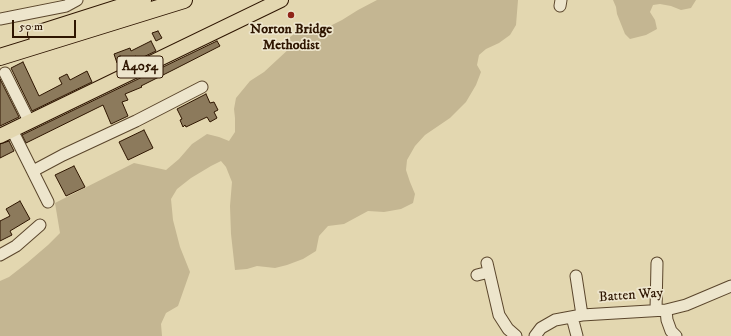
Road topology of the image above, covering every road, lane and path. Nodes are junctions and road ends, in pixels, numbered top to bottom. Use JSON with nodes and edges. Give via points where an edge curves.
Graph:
{"nodes":[{"id":1,"x":77,"y":0,"type":"edge"},
{"id":2,"x":143,"y":0,"type":"edge"},
{"id":3,"x":184,"y":0,"type":"edge"},
{"id":4,"x":281,"y":0,"type":"edge"},
{"id":5,"x":0,"y":19,"type":"edge"},
{"id":6,"x":0,"y":46,"type":"edge"},
{"id":7,"x":2,"y":65,"type":"edge"},
{"id":8,"x":202,"y":87,"type":"dead end"},
{"id":9,"x":29,"y":121,"type":"junction"},
{"id":10,"x":6,"y":133,"type":"edge"},
{"id":11,"x":33,"y":171,"type":"junction"},
{"id":12,"x":48,"y":202,"type":"dead end"},
{"id":13,"x":40,"y":225,"type":"dead end"},
{"id":14,"x":0,"y":255,"type":"edge"},
{"id":15,"x":657,"y":263,"type":"dead end"},
{"id":16,"x":477,"y":275,"type":"dead end"},
{"id":17,"x":576,"y":276,"type":"dead end"},
{"id":18,"x":731,"y":286,"type":"edge"},
{"id":19,"x":661,"y":310,"type":"junction"},
{"id":20,"x":577,"y":316,"type":"junction"},
{"id":21,"x":516,"y":336,"type":"edge"},
{"id":22,"x":535,"y":336,"type":"edge"},
{"id":23,"x":577,"y":336,"type":"edge"},
{"id":24,"x":676,"y":336,"type":"edge"}],
"edges":[{"from":1,"to":5,"type":"street","via":[[66,6]]},
{"from":2,"to":6,"type":"highway"},
{"from":3,"to":7,"type":"highway"},
{"from":4,"to":9,"type":"main road","number":"A4054"},
{"from":7,"to":9,"type":"street"},
{"from":8,"to":11,"type":"street"},
{"from":9,"to":10,"type":"main road","number":"A4054"},
{"from":10,"to":11,"type":"street"},
{"from":11,"to":12,"type":"street"},
{"from":13,"to":14,"type":"street","via":[[16,246]]},
{"from":15,"to":19,"type":"street"},
{"from":16,"to":21,"type":"street","via":[[488,268],[498,315]]},
{"from":17,"to":20,"type":"street"},
{"from":18,"to":19,"type":"street","name":"Batten Way","via":[[686,305]]},
{"from":19,"to":20,"type":"street","name":"Batten Way"},
{"from":19,"to":24,"type":"street"},
{"from":20,"to":22,"type":"street","name":"Batten Way","via":[[555,320],[541,328]]},
{"from":20,"to":23,"type":"street"}]}
